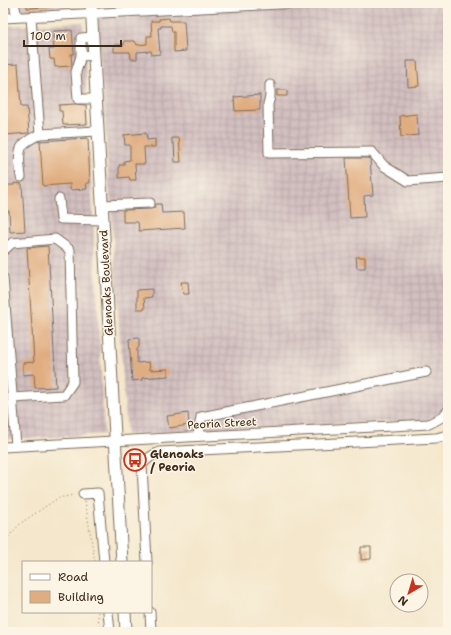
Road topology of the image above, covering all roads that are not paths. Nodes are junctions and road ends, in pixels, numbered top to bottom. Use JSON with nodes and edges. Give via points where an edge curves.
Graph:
{"nodes":[{"id":1,"x":14,"y":3,"type":"edge"},
{"id":2,"x":285,"y":3,"type":"edge"},
{"id":3,"x":299,"y":3,"type":"edge"},
{"id":4,"x":138,"y":7,"type":"edge"},
{"id":5,"x":91,"y":8,"type":"edge"},
{"id":6,"x":17,"y":17,"type":"junction"},
{"id":7,"x":31,"y":17,"type":"junction"},
{"id":8,"x":3,"y":18,"type":"edge"},
{"id":9,"x":93,"y":37,"type":"junction"},
{"id":10,"x":94,"y":55,"type":"junction"},
{"id":11,"x":81,"y":56,"type":"junction"},
{"id":12,"x":270,"y":85,"type":"dead end"},
{"id":13,"x":96,"y":99,"type":"junction"},
{"id":14,"x":98,"y":131,"type":"junction"},
{"id":15,"x":40,"y":134,"type":"junction"},
{"id":16,"x":21,"y":177,"type":"dead end"},
{"id":17,"x":448,"y":178,"type":"edge"},
{"id":18,"x":59,"y":200,"type":"dead end"},
{"id":19,"x":150,"y":203,"type":"dead end"},
{"id":20,"x":102,"y":205,"type":"junction"},
{"id":21,"x":103,"y":220,"type":"junction"},
{"id":22,"x":3,"y":251,"type":"edge"},
{"id":23,"x":3,"y":278,"type":"edge"},
{"id":24,"x":426,"y":372,"type":"dead end"},
{"id":25,"x":12,"y":398,"type":"junction"},
{"id":26,"x":445,"y":414,"type":"edge"},
{"id":27,"x":448,"y":435,"type":"edge"},
{"id":28,"x":198,"y":436,"type":"junction"},
{"id":29,"x":115,"y":440,"type":"junction"},
{"id":30,"x":16,"y":446,"type":"junction"},
{"id":31,"x":3,"y":447,"type":"edge"},
{"id":32,"x":84,"y":494,"type":"road end"},
{"id":33,"x":104,"y":561,"type":"edge"},
{"id":34,"x":122,"y":561,"type":"edge"},
{"id":35,"x":147,"y":561,"type":"edge"},
{"id":36,"x":108,"y":613,"type":"edge"},
{"id":37,"x":125,"y":613,"type":"edge"},
{"id":38,"x":150,"y":613,"type":"edge"},
{"id":39,"x":110,"y":632,"type":"edge"},
{"id":40,"x":126,"y":632,"type":"edge"},
{"id":41,"x":151,"y":632,"type":"edge"}],
"edges":[{"from":1,"to":6,"type":"street"},
{"from":2,"to":3,"type":"street"},
{"from":2,"to":4,"type":"street"},
{"from":4,"to":5,"type":"street"},
{"from":5,"to":7,"type":"street"},
{"from":5,"to":9,"type":"main road","name":"Glenoaks Boulevard"},
{"from":6,"to":7,"type":"street"},
{"from":6,"to":8,"type":"street"},
{"from":7,"to":15,"type":"street"},
{"from":9,"to":10,"type":"main road","name":"Glenoaks Boulevard"},
{"from":9,"to":11,"type":"street","via":[[81,38]]},
{"from":10,"to":11,"type":"street"},
{"from":10,"to":13,"type":"main road","name":"Glenoaks Boulevard"},
{"from":11,"to":13,"type":"street","via":[[76,72],[78,99]]},
{"from":12,"to":17,"type":"street","via":[[269,153],[372,152],[384,166],[408,181]]},
{"from":13,"to":14,"type":"main road","name":"Glenoaks Boulevard"},
{"from":14,"to":15,"type":"street"},
{"from":14,"to":20,"type":"main road","name":"Glenoaks Boulevard"},
{"from":15,"to":16,"type":"street","via":[[20,151]]},
{"from":18,"to":21,"type":"street","via":[[61,219]]},
{"from":19,"to":20,"type":"street"},
{"from":20,"to":21,"type":"main road","name":"Glenoaks Boulevard"},
{"from":21,"to":29,"type":"main road","name":"Glenoaks Boulevard"},
{"from":22,"to":25,"type":"street","via":[[12,243],[55,239],[70,250],[74,382],[64,395]]},
{"from":23,"to":25,"type":"street"},
{"from":24,"to":28,"type":"street","via":[[201,418]]},
{"from":25,"to":30,"type":"street"},
{"from":26,"to":28,"type":"street","name":"Peoria Street","via":[[429,424]]},
{"from":27,"to":35,"type":"street","via":[[160,452],[142,465]]},
{"from":28,"to":29,"type":"street","name":"Peoria Street"},
{"from":29,"to":30,"type":"street","name":"Peoria Street"},
{"from":29,"to":34,"type":"main road","name":"Glenoaks Boulevard"},
{"from":30,"to":31,"type":"street","name":"Peoria Street"},
{"from":32,"to":33,"type":"street","via":[[98,493]]},
{"from":36,"to":39,"type":"street"},
{"from":37,"to":40,"type":"main road"},
{"from":38,"to":41,"type":"street"}]}
